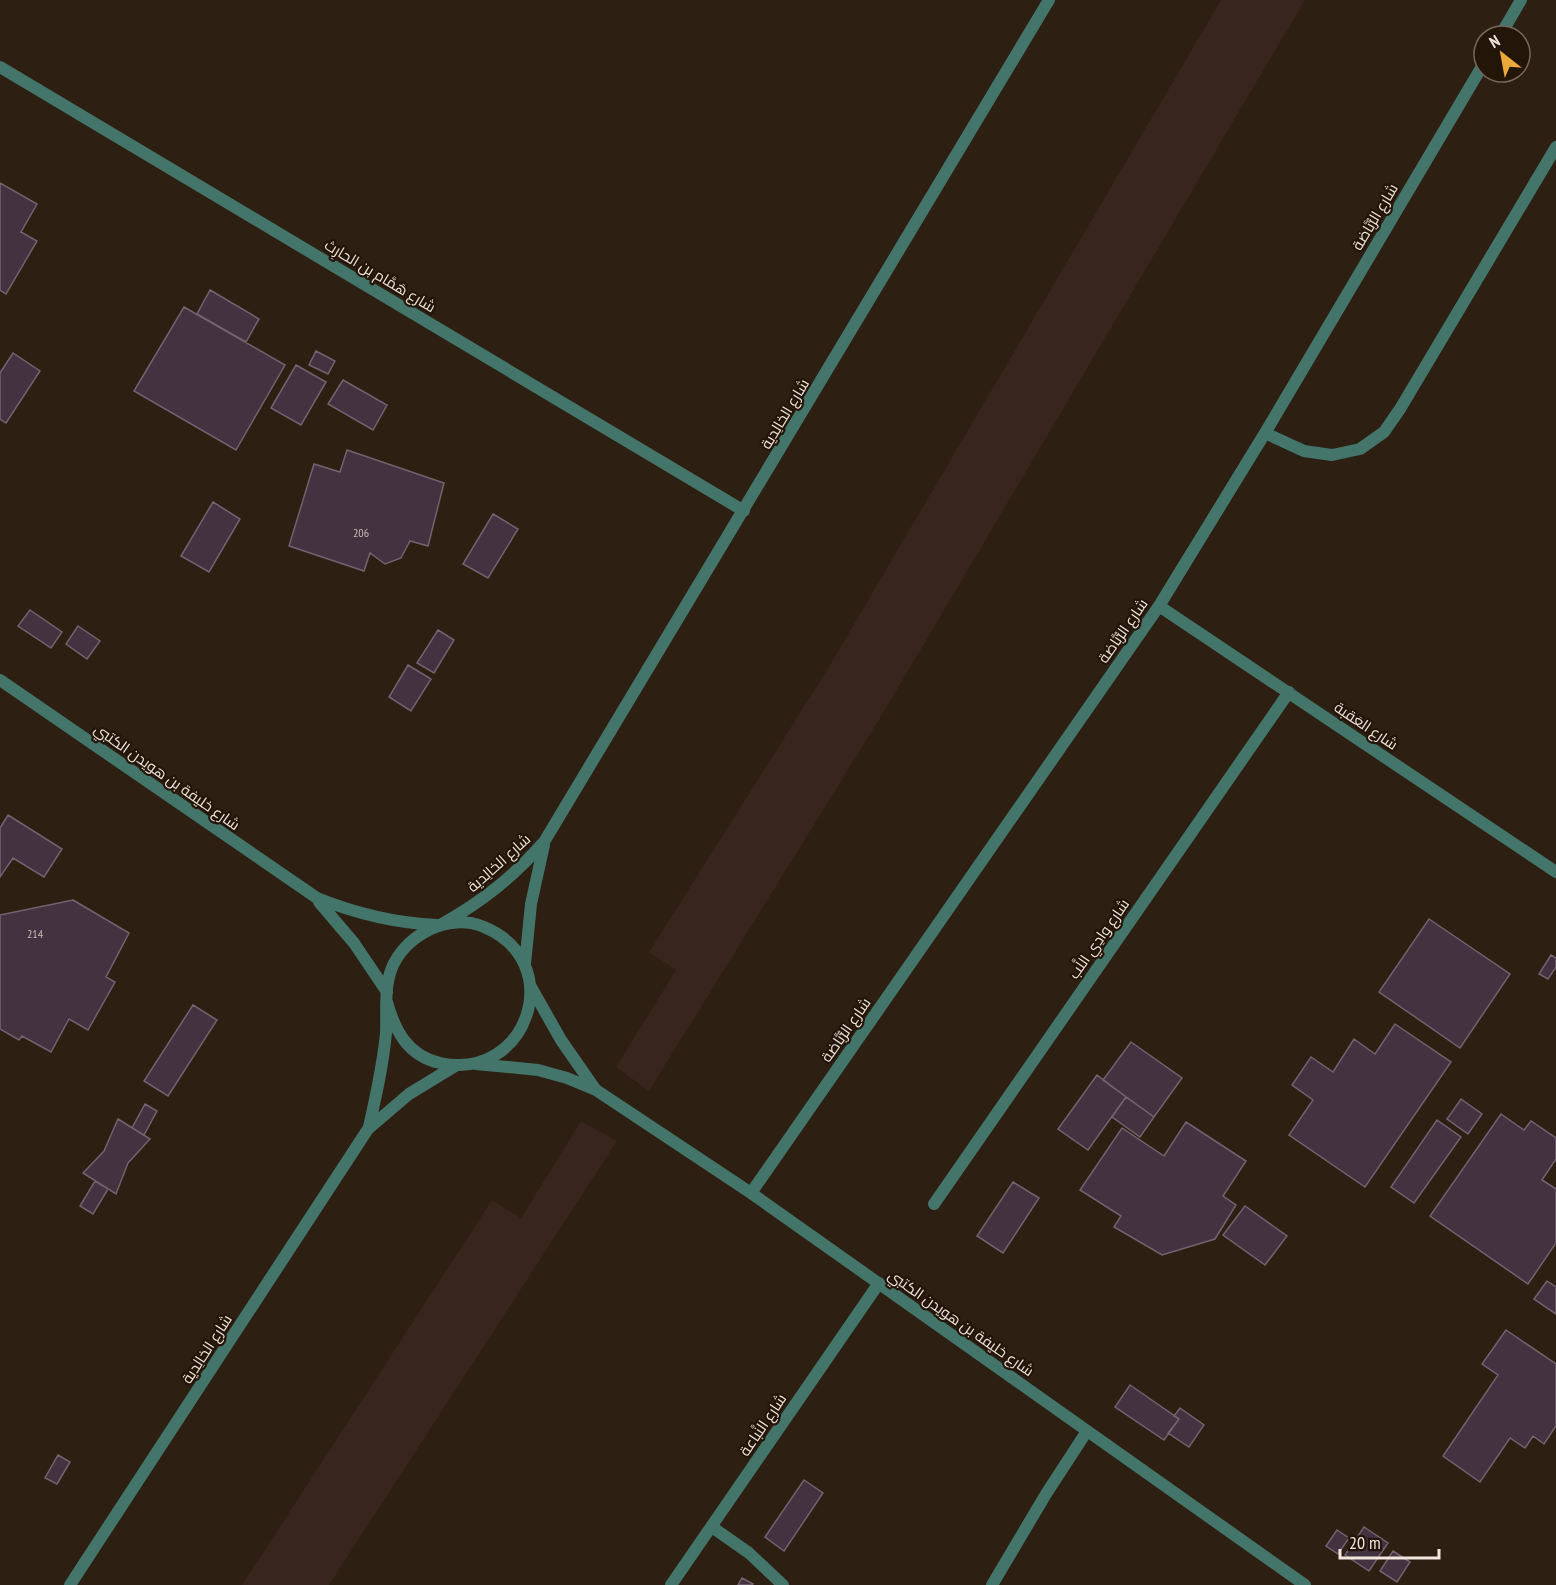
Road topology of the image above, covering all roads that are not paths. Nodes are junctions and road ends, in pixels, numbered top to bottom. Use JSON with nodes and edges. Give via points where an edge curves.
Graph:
{"nodes":[{"id":1,"x":1049,"y":0,"type":"edge"},
{"id":2,"x":1521,"y":0,"type":"edge"},
{"id":3,"x":1507,"y":24,"type":"edge"},
{"id":4,"x":0,"y":67,"type":"edge"},
{"id":5,"x":1472,"y":83,"type":"edge"},
{"id":6,"x":1556,"y":147,"type":"edge"},
{"id":7,"x":1265,"y":433,"type":"junction"},
{"id":8,"x":744,"y":511,"type":"junction"},
{"id":9,"x":1159,"y":606,"type":"junction"},
{"id":10,"x":0,"y":680,"type":"edge"},
{"id":11,"x":1289,"y":692,"type":"junction"},
{"id":12,"x":544,"y":842,"type":"junction"},
{"id":13,"x":1556,"y":873,"type":"edge"},
{"id":14,"x":317,"y":898,"type":"junction"},
{"id":15,"x":440,"y":925,"type":"junction"},
{"id":16,"x":525,"y":966,"type":"junction"},
{"id":17,"x":531,"y":987,"type":"junction"},
{"id":18,"x":387,"y":997,"type":"junction"},
{"id":19,"x":476,"y":1064,"type":"junction"},
{"id":20,"x":455,"y":1066,"type":"junction"},
{"id":21,"x":596,"y":1090,"type":"junction"},
{"id":22,"x":368,"y":1129,"type":"junction"},
{"id":23,"x":751,"y":1193,"type":"junction"},
{"id":24,"x":934,"y":1204,"type":"dead end"},
{"id":25,"x":879,"y":1282,"type":"junction"},
{"id":26,"x":1087,"y":1431,"type":"junction"},
{"id":27,"x":712,"y":1527,"type":"junction"},
{"id":28,"x":70,"y":1585,"type":"edge"},
{"id":29,"x":671,"y":1585,"type":"edge"},
{"id":30,"x":783,"y":1585,"type":"edge"},
{"id":31,"x":992,"y":1585,"type":"edge"},
{"id":32,"x":1305,"y":1585,"type":"edge"}],
"edges":[{"from":1,"to":8,"type":"street","name":"شارع الخالِدية"},
{"from":2,"to":3,"type":"street"},
{"from":4,"to":8,"type":"street","name":"شارع هَمَّام بن الحارِث"},
{"from":5,"to":7,"type":"street","name":"شارع الرُّبَّاضة"},
{"from":6,"to":7,"type":"street","via":[[1384,432],[1360,449],[1332,455],[1304,451]]},
{"from":7,"to":9,"type":"street","name":"شارع الرُّبَّاضة"},
{"from":8,"to":12,"type":"street","name":"شارع الخالِدية"},
{"from":9,"to":11,"type":"street","name":"شارع العَقبة"},
{"from":9,"to":23,"type":"street","name":"شارع الرُّبَّاضة"},
{"from":10,"to":14,"type":"street","name":"شارع خليفة بن هويدن الكتبي"},
{"from":11,"to":13,"type":"street","name":"شارع العَقبة"},
{"from":11,"to":24,"type":"street","name":"شارع وادِي اللَّب"},
{"from":12,"to":15,"type":"street","name":"شارع الخالِدية","via":[[497,889]]},
{"from":12,"to":16,"type":"street","name":"شارع الخالِدية","via":[[531,904]]},
{"from":14,"to":15,"type":"street","name":"شارع خليفة بن هويدن الكتبي","via":[[376,918]]},
{"from":14,"to":18,"type":"street","name":"شارع خليفة بن هويدن الكتبي","via":[[354,943]]},
{"from":15,"to":16,"type":"street","via":[[462,922],[482,926],[515,948]]},
{"from":15,"to":18,"type":"street","via":[[418,935],[402,951],[391,970]]},
{"from":16,"to":17,"type":"street"},
{"from":17,"to":19,"type":"street","via":[[530,1008],[511,1044]]},
{"from":17,"to":21,"type":"street","name":"شارع خليفة بن هويدن الكتبي","via":[[555,1031]]},
{"from":18,"to":20,"type":"street","via":[[394,1026],[409,1046],[430,1061]]},
{"from":18,"to":22,"type":"street","name":"شارع الخالِدية","via":[[382,1066]]},
{"from":19,"to":20,"type":"street"},
{"from":19,"to":21,"type":"street","name":"شارع خليفة بن هويدن الكتبي","via":[[538,1070]]},
{"from":20,"to":22,"type":"street","name":"شارع الخالِدية","via":[[409,1094]]},
{"from":21,"to":23,"type":"street","name":"شارع خليفة بن هويدن الكتبي"},
{"from":22,"to":28,"type":"street","name":"شارع الخالِدية"},
{"from":23,"to":25,"type":"street","name":"شارع خليفة بن هويدن الكتبي"},
{"from":25,"to":26,"type":"street","name":"شارع خليفة بن هويدن الكتبي"},
{"from":25,"to":27,"type":"street","name":"شارع النَّباعة"},
{"from":26,"to":31,"type":"street"},
{"from":26,"to":32,"type":"street","name":"شارع خليفة بن هويدن الكتبي"},
{"from":27,"to":29,"type":"street","name":"شارع النَّباعة"},
{"from":27,"to":30,"type":"street","via":[[749,1553]]}]}
